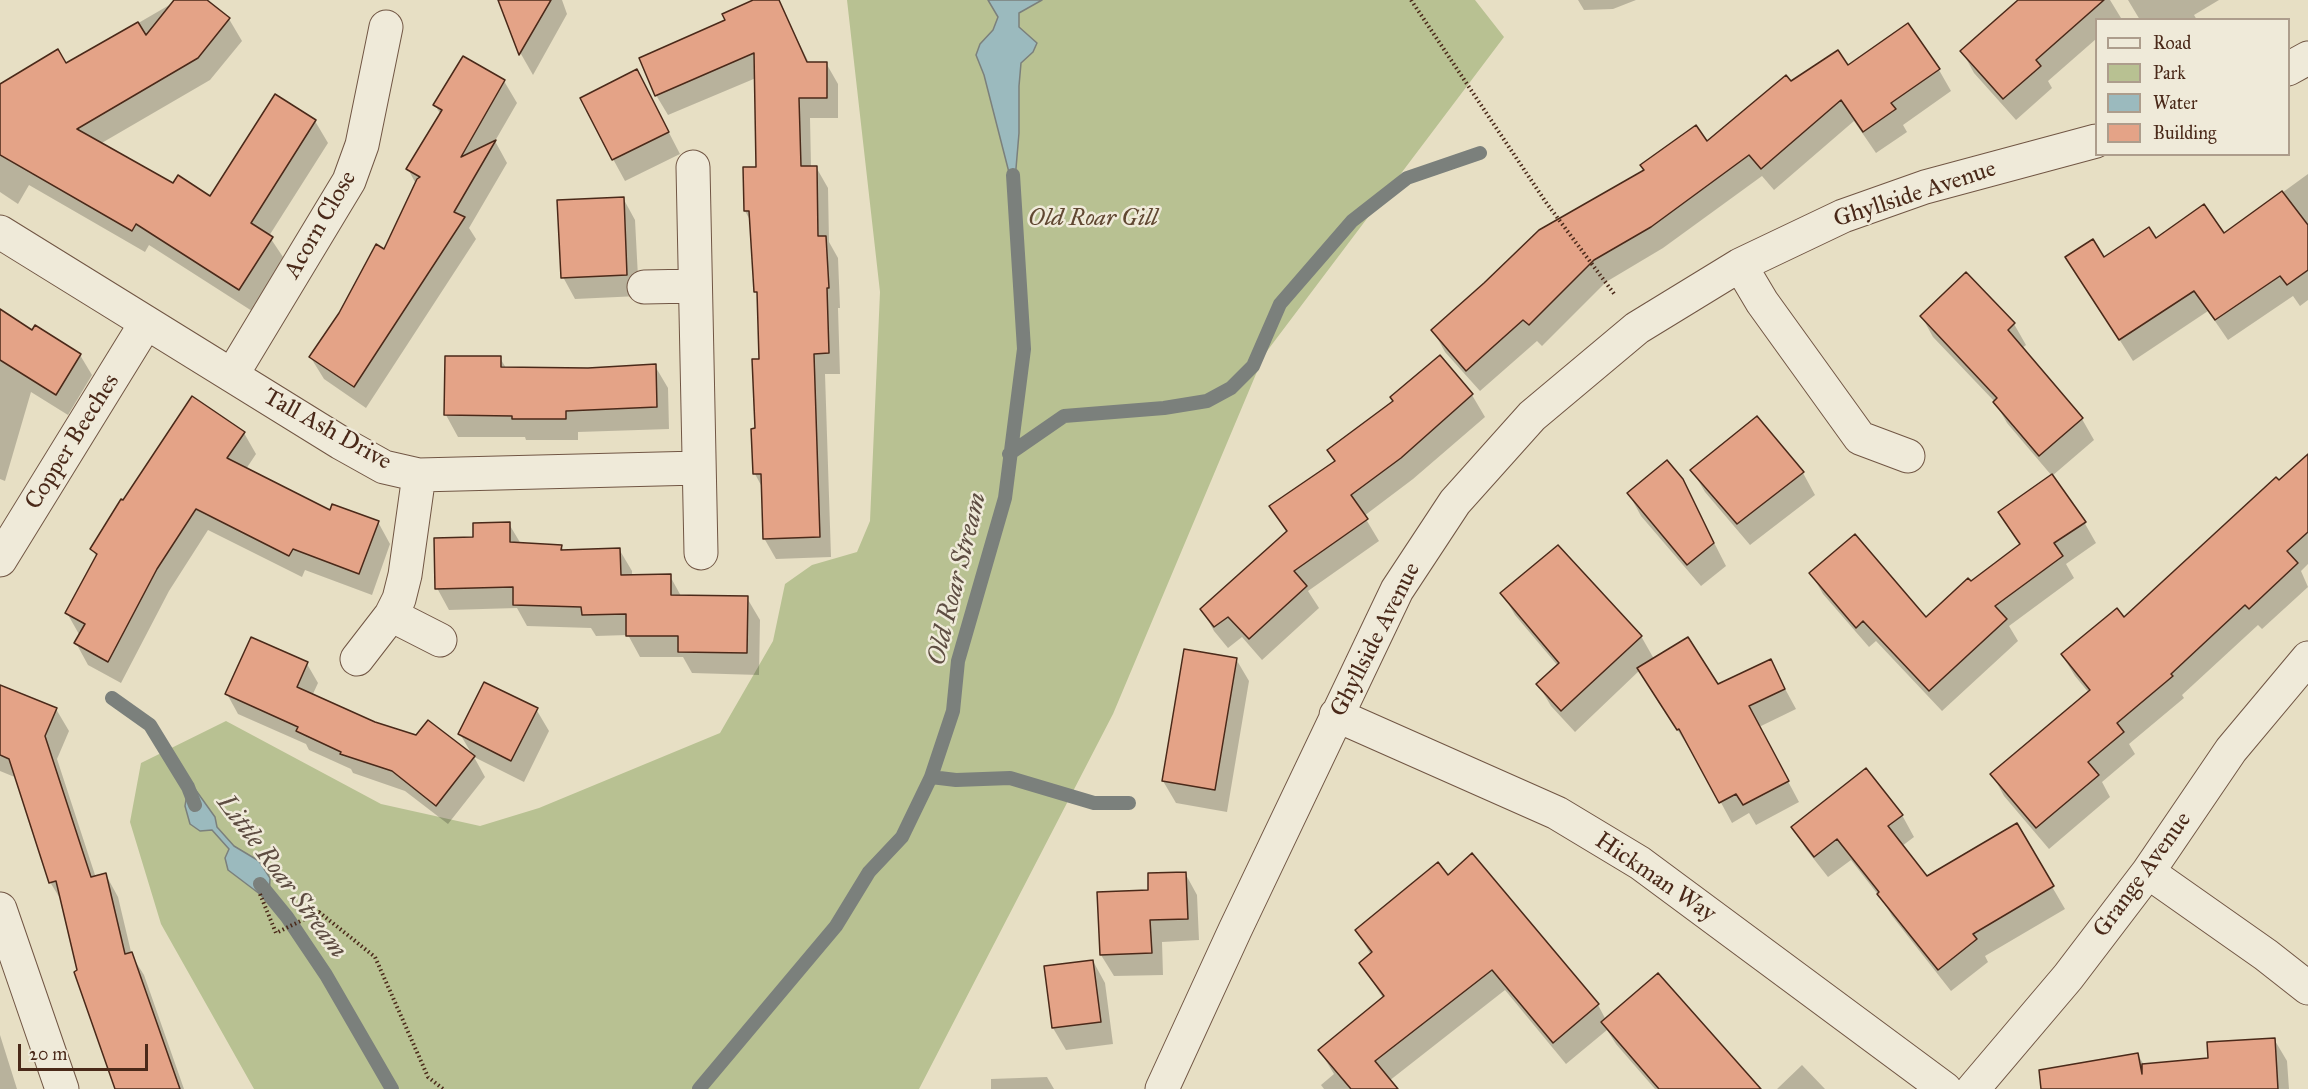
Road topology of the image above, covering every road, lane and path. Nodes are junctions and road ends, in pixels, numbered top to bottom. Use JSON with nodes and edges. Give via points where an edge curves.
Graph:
{"nodes":[{"id":1,"x":1411,"y":0,"type":"edge"},
{"id":2,"x":386,"y":27,"type":"dead end"},
{"id":3,"x":2308,"y":58,"type":"edge"},
{"id":4,"x":2290,"y":68,"type":"edge"},
{"id":5,"x":2095,"y":142,"type":"edge"},
{"id":6,"x":693,"y":167,"type":"dead end"},
{"id":7,"x":0,"y":232,"type":"edge"},
{"id":8,"x":1740,"y":265,"type":"junction"},
{"id":9,"x":695,"y":286,"type":"junction"},
{"id":10,"x":644,"y":287,"type":"dead end"},
{"id":11,"x":146,"y":323,"type":"junction"},
{"id":12,"x":1637,"y":328,"type":"junction"},
{"id":13,"x":232,"y":375,"type":"junction"},
{"id":14,"x":1908,"y":456,"type":"dead end"},
{"id":15,"x":699,"y":468,"type":"junction"},
{"id":16,"x":419,"y":475,"type":"junction"},
{"id":17,"x":701,"y":553,"type":"dead end"},
{"id":18,"x":0,"y":560,"type":"edge"},
{"id":19,"x":391,"y":615,"type":"junction"},
{"id":20,"x":440,"y":640,"type":"dead end"},
{"id":21,"x":2308,"y":658,"type":"edge"},
{"id":22,"x":357,"y":659,"type":"dead end"},
{"id":23,"x":1336,"y":715,"type":"junction"},
{"id":24,"x":2148,"y":872,"type":"junction"},
{"id":25,"x":260,"y":894,"type":"dead end"},
{"id":26,"x":0,"y":909,"type":"edge"},
{"id":27,"x":2308,"y":988,"type":"edge"},
{"id":28,"x":62,"y":1089,"type":"edge"},
{"id":29,"x":444,"y":1089,"type":"edge"},
{"id":30,"x":1162,"y":1089,"type":"edge"},
{"id":31,"x":1945,"y":1089,"type":"edge"},
{"id":32,"x":1973,"y":1089,"type":"edge"}],
"edges":[{"from":1,"to":12,"type":"path","via":[[1538,191]]},
{"from":2,"to":13,"type":"street","name":"Acorn Close","via":[[362,145],[349,181]]},
{"from":3,"to":4,"type":"street"},
{"from":5,"to":8,"type":"street","name":"Ghyllside Avenue","via":[[1925,187],[1843,216]]},
{"from":6,"to":9,"type":"street"},
{"from":7,"to":11,"type":"street","name":"Tall Ash Drive"},
{"from":8,"to":12,"type":"street","name":"Ghyllside Avenue"},
{"from":8,"to":14,"type":"street","via":[[1762,303],[1860,438]]},
{"from":9,"to":10,"type":"street"},
{"from":9,"to":15,"type":"street"},
{"from":11,"to":13,"type":"street","name":"Tall Ash Drive"},
{"from":11,"to":18,"type":"street","name":"Copper Beeches"},
{"from":12,"to":23,"type":"street","name":"Ghyllside Avenue","via":[[1532,416],[1455,502],[1397,590]]},
{"from":13,"to":16,"type":"street","name":"Tall Ash Drive","via":[[384,467]]},
{"from":15,"to":16,"type":"street","name":"Tall Ash Drive"},
{"from":15,"to":17,"type":"street"},
{"from":16,"to":19,"type":"street","via":[[405,575]]},
{"from":19,"to":20,"type":"street"},
{"from":19,"to":22,"type":"street"},
{"from":21,"to":24,"type":"street","name":"Grange Avenue","via":[[2231,750]]},
{"from":23,"to":30,"type":"street","name":"Ghyllside Avenue"},
{"from":23,"to":31,"type":"street","name":"Hickman Way","via":[[1557,813],[1640,863]]},
{"from":24,"to":27,"type":"street"},
{"from":24,"to":32,"type":"street","name":"Grange Avenue","via":[[2068,977]]},
{"from":25,"to":29,"type":"path","via":[[276,933],[319,912],[375,957],[428,1077]]},
{"from":26,"to":28,"type":"street"}]}
